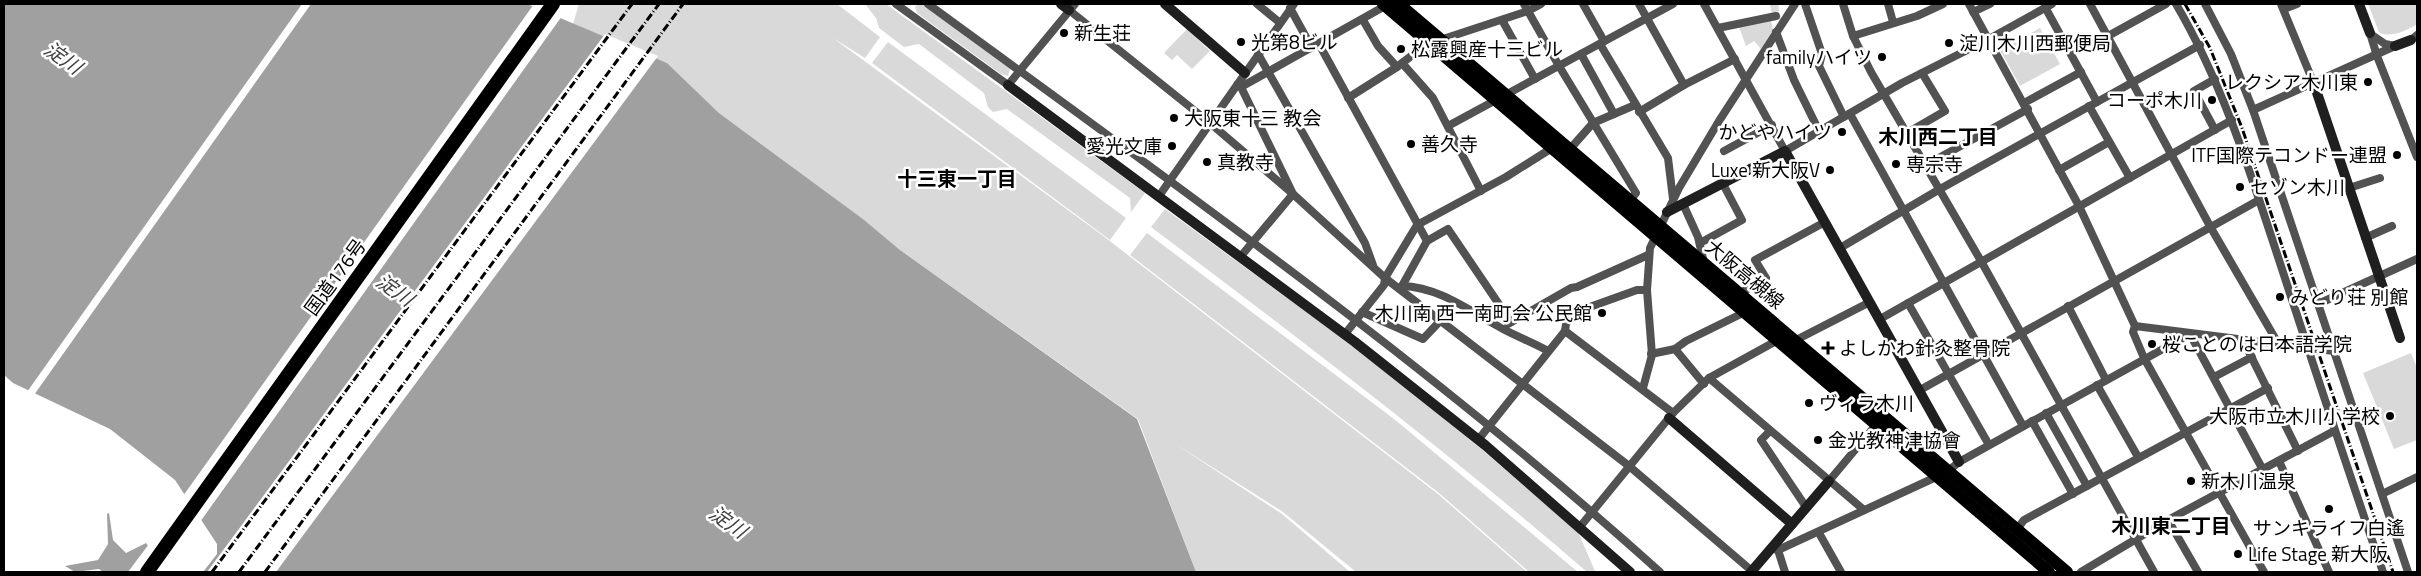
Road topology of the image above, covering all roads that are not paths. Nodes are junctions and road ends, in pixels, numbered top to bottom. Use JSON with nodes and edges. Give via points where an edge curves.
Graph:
{"nodes":[{"id":1,"x":553,"y":4,"type":"edge"},
{"id":2,"x":896,"y":4,"type":"edge"},
{"id":3,"x":928,"y":4,"type":"edge"},
{"id":4,"x":1165,"y":4,"type":"edge"},
{"id":5,"x":1258,"y":4,"type":"edge"},
{"id":6,"x":1399,"y":4,"type":"edge"},
{"id":7,"x":1541,"y":4,"type":"edge"},
{"id":8,"x":1583,"y":4,"type":"edge"},
{"id":9,"x":1639,"y":4,"type":"edge"},
{"id":10,"x":1673,"y":4,"type":"edge"},
{"id":11,"x":1704,"y":4,"type":"edge"},
{"id":12,"x":1795,"y":4,"type":"edge"},
{"id":13,"x":1806,"y":4,"type":"edge"},
{"id":14,"x":1843,"y":4,"type":"edge"},
{"id":15,"x":1888,"y":4,"type":"edge"},
{"id":16,"x":1943,"y":4,"type":"edge"},
{"id":17,"x":1969,"y":4,"type":"edge"},
{"id":18,"x":1990,"y":4,"type":"edge"},
{"id":19,"x":2090,"y":4,"type":"edge"},
{"id":20,"x":2166,"y":4,"type":"edge"},
{"id":21,"x":2176,"y":4,"type":"edge"},
{"id":22,"x":2205,"y":4,"type":"edge"},
{"id":23,"x":2297,"y":4,"type":"edge"},
{"id":24,"x":2359,"y":4,"type":"edge"},
{"id":25,"x":1384,"y":5,"type":"edge"},
{"id":26,"x":1068,"y":6,"type":"edge"},
{"id":27,"x":1292,"y":6,"type":"edge"},
{"id":28,"x":2048,"y":6,"type":"edge"},
{"id":29,"x":2283,"y":6,"type":"edge"},
{"id":30,"x":907,"y":7,"type":"edge"},
{"id":31,"x":1526,"y":7,"type":"edge"},
{"id":32,"x":1974,"y":12,"type":"junction"},
{"id":33,"x":1647,"y":18,"type":"junction"},
{"id":34,"x":1363,"y":20,"type":"junction"},
{"id":35,"x":1502,"y":20,"type":"junction"},
{"id":36,"x":1279,"y":22,"type":"junction"},
{"id":37,"x":1894,"y":22,"type":"junction"},
{"id":38,"x":1777,"y":24,"type":"junction"},
{"id":39,"x":1718,"y":28,"type":"junction"},
{"id":40,"x":2370,"y":33,"type":"junction"},
{"id":41,"x":1853,"y":36,"type":"junction"},
{"id":42,"x":2108,"y":36,"type":"junction"},
{"id":43,"x":2415,"y":38,"type":"edge"},
{"id":44,"x":1989,"y":39,"type":"junction"},
{"id":45,"x":1434,"y":41,"type":"junction"},
{"id":46,"x":1602,"y":43,"type":"junction"},
{"id":47,"x":2200,"y":45,"type":"junction"},
{"id":48,"x":1315,"y":46,"type":"junction"},
{"id":49,"x":2395,"y":46,"type":"junction"},
{"id":50,"x":1258,"y":54,"type":"junction"},
{"id":51,"x":1581,"y":54,"type":"junction"},
{"id":52,"x":2377,"y":56,"type":"junction"},
{"id":53,"x":1735,"y":58,"type":"junction"},
{"id":54,"x":1399,"y":65,"type":"junction"},
{"id":55,"x":1559,"y":66,"type":"junction"},
{"id":56,"x":1018,"y":70,"type":"junction"},
{"id":57,"x":1269,"y":72,"type":"junction"},
{"id":58,"x":2081,"y":72,"type":"junction"},
{"id":59,"x":1245,"y":73,"type":"junction"},
{"id":60,"x":1922,"y":73,"type":"junction"},
{"id":61,"x":1535,"y":79,"type":"junction"},
{"id":62,"x":2215,"y":79,"type":"junction"},
{"id":63,"x":1747,"y":80,"type":"junction"},
{"id":64,"x":2134,"y":82,"type":"junction"},
{"id":65,"x":2314,"y":84,"type":"junction"},
{"id":66,"x":1008,"y":85,"type":"junction"},
{"id":67,"x":1684,"y":85,"type":"junction"},
{"id":68,"x":1239,"y":86,"type":"junction"},
{"id":69,"x":1885,"y":94,"type":"junction"},
{"id":70,"x":1348,"y":98,"type":"junction"},
{"id":71,"x":1501,"y":98,"type":"junction"},
{"id":72,"x":2097,"y":102,"type":"junction"},
{"id":73,"x":2026,"y":106,"type":"junction"},
{"id":74,"x":2089,"y":106,"type":"junction"},
{"id":75,"x":1637,"y":108,"type":"junction"},
{"id":76,"x":2252,"y":110,"type":"junction"},
{"id":77,"x":1614,"y":114,"type":"junction"},
{"id":78,"x":1847,"y":115,"type":"junction"},
{"id":79,"x":2232,"y":120,"type":"junction"},
{"id":80,"x":1593,"y":122,"type":"junction"},
{"id":81,"x":1210,"y":123,"type":"junction"},
{"id":82,"x":1772,"y":125,"type":"junction"},
{"id":83,"x":1448,"y":126,"type":"junction"},
{"id":84,"x":2215,"y":130,"type":"junction"},
{"id":85,"x":1819,"y":131,"type":"junction"},
{"id":86,"x":1907,"y":133,"type":"junction"},
{"id":87,"x":2041,"y":133,"type":"junction"},
{"id":88,"x":2109,"y":142,"type":"junction"},
{"id":89,"x":1552,"y":148,"type":"junction"},
{"id":90,"x":1570,"y":149,"type":"junction"},
{"id":91,"x":1724,"y":151,"type":"dead end"},
{"id":92,"x":1785,"y":151,"type":"junction"},
{"id":93,"x":2172,"y":155,"type":"junction"},
{"id":94,"x":2417,"y":157,"type":"edge"},
{"id":95,"x":1926,"y":165,"type":"junction"},
{"id":96,"x":2059,"y":170,"type":"junction"},
{"id":97,"x":2130,"y":178,"type":"junction"},
{"id":98,"x":2380,"y":178,"type":"dead end"},
{"id":99,"x":1169,"y":180,"type":"junction"},
{"id":100,"x":1723,"y":184,"type":"junction"},
{"id":101,"x":2348,"y":188,"type":"junction"},
{"id":102,"x":1940,"y":189,"type":"junction"},
{"id":103,"x":1481,"y":191,"type":"junction"},
{"id":104,"x":1293,"y":194,"type":"junction"},
{"id":105,"x":1158,"y":196,"type":"junction"},
{"id":106,"x":1630,"y":200,"type":"junction"},
{"id":107,"x":1673,"y":200,"type":"junction"},
{"id":108,"x":2259,"y":200,"type":"junction"},
{"id":109,"x":1683,"y":204,"type":"junction"},
{"id":110,"x":2079,"y":206,"type":"junction"},
{"id":111,"x":1904,"y":211,"type":"junction"},
{"id":112,"x":1667,"y":212,"type":"junction"},
{"id":113,"x":1825,"y":222,"type":"junction"},
{"id":114,"x":1417,"y":225,"type":"junction"},
{"id":115,"x":2392,"y":226,"type":"dead end"},
{"id":116,"x":2211,"y":228,"type":"junction"},
{"id":117,"x":1657,"y":232,"type":"junction"},
{"id":118,"x":2365,"y":238,"type":"junction"},
{"id":119,"x":1426,"y":241,"type":"junction"},
{"id":120,"x":1252,"y":242,"type":"junction"},
{"id":121,"x":1700,"y":243,"type":"junction"},
{"id":122,"x":1840,"y":248,"type":"junction"},
{"id":123,"x":1648,"y":255,"type":"junction"},
{"id":124,"x":1241,"y":256,"type":"junction"},
{"id":125,"x":2417,"y":259,"type":"edge"},
{"id":126,"x":1981,"y":261,"type":"junction"},
{"id":127,"x":1704,"y":265,"type":"junction"},
{"id":128,"x":1374,"y":266,"type":"junction"},
{"id":129,"x":2378,"y":277,"type":"junction"},
{"id":130,"x":1385,"y":278,"type":"junction"},
{"id":131,"x":2114,"y":281,"type":"junction"},
{"id":132,"x":1944,"y":283,"type":"junction"},
{"id":133,"x":1401,"y":287,"type":"junction"},
{"id":134,"x":1647,"y":290,"type":"junction"},
{"id":135,"x":1739,"y":294,"type":"junction"},
{"id":136,"x":1870,"y":302,"type":"junction"},
{"id":137,"x":1908,"y":303,"type":"junction"},
{"id":138,"x":2318,"y":304,"type":"junction"},
{"id":139,"x":2068,"y":306,"type":"junction"},
{"id":140,"x":1362,"y":312,"type":"junction"},
{"id":141,"x":1743,"y":313,"type":"junction"},
{"id":142,"x":1880,"y":319,"type":"junction"},
{"id":143,"x":1356,"y":320,"type":"junction"},
{"id":144,"x":1441,"y":320,"type":"junction"},
{"id":145,"x":1511,"y":322,"type":"junction"},
{"id":146,"x":2135,"y":326,"type":"junction"},
{"id":147,"x":1504,"y":330,"type":"junction"},
{"id":148,"x":1566,"y":331,"type":"junction"},
{"id":149,"x":2022,"y":333,"type":"junction"},
{"id":150,"x":1345,"y":334,"type":"junction"},
{"id":151,"x":2190,"y":334,"type":"junction"},
{"id":152,"x":2400,"y":338,"type":"dead end"},
{"id":153,"x":1775,"y":340,"type":"junction"},
{"id":154,"x":1796,"y":340,"type":"junction"},
{"id":155,"x":2243,"y":340,"type":"junction"},
{"id":156,"x":2279,"y":345,"type":"junction"},
{"id":157,"x":1675,"y":349,"type":"junction"},
{"id":158,"x":2308,"y":349,"type":"junction"},
{"id":159,"x":1548,"y":351,"type":"junction"},
{"id":160,"x":2334,"y":352,"type":"junction"},
{"id":161,"x":1652,"y":354,"type":"junction"},
{"id":162,"x":1983,"y":355,"type":"junction"},
{"id":163,"x":2252,"y":357,"type":"junction"},
{"id":164,"x":2144,"y":358,"type":"junction"},
{"id":165,"x":1948,"y":375,"type":"junction"},
{"id":166,"x":2214,"y":377,"type":"junction"},
{"id":167,"x":2106,"y":380,"type":"junction"},
{"id":168,"x":1706,"y":381,"type":"junction"},
{"id":169,"x":1521,"y":384,"type":"junction"},
{"id":170,"x":2097,"y":385,"type":"junction"},
{"id":171,"x":1643,"y":388,"type":"junction"},
{"id":172,"x":2268,"y":388,"type":"junction"},
{"id":173,"x":1920,"y":390,"type":"junction"},
{"id":174,"x":2061,"y":405,"type":"junction"},
{"id":175,"x":2230,"y":408,"type":"junction"},
{"id":176,"x":2046,"y":413,"type":"junction"},
{"id":177,"x":1671,"y":416,"type":"junction"},
{"id":178,"x":2032,"y":421,"type":"junction"},
{"id":179,"x":1489,"y":425,"type":"junction"},
{"id":180,"x":1876,"y":426,"type":"junction"},
{"id":181,"x":2023,"y":426,"type":"junction"},
{"id":182,"x":1770,"y":430,"type":"junction"},
{"id":183,"x":2186,"y":430,"type":"junction"},
{"id":184,"x":2334,"y":431,"type":"junction"},
{"id":185,"x":1478,"y":440,"type":"junction"},
{"id":186,"x":1989,"y":445,"type":"junction"},
{"id":187,"x":2298,"y":451,"type":"junction"},
{"id":188,"x":2138,"y":457,"type":"junction"},
{"id":189,"x":2279,"y":461,"type":"junction"},
{"id":190,"x":1959,"y":462,"type":"junction"},
{"id":191,"x":1629,"y":466,"type":"junction"},
{"id":192,"x":2263,"y":470,"type":"junction"},
{"id":193,"x":1941,"y":474,"type":"junction"},
{"id":194,"x":2417,"y":477,"type":"edge"},
{"id":195,"x":2102,"y":478,"type":"junction"},
{"id":196,"x":1829,"y":481,"type":"junction"},
{"id":197,"x":2086,"y":486,"type":"junction"},
{"id":198,"x":2220,"y":493,"type":"junction"},
{"id":199,"x":2073,"y":494,"type":"junction"},
{"id":200,"x":2382,"y":494,"type":"junction"},
{"id":201,"x":1806,"y":507,"type":"junction"},
{"id":202,"x":1864,"y":510,"type":"junction"},
{"id":203,"x":1592,"y":511,"type":"junction"},
{"id":204,"x":2168,"y":520,"type":"junction"},
{"id":205,"x":1792,"y":524,"type":"junction"},
{"id":206,"x":1579,"y":528,"type":"junction"},
{"id":207,"x":2016,"y":529,"type":"junction"},
{"id":208,"x":1819,"y":533,"type":"junction"},
{"id":209,"x":2136,"y":541,"type":"junction"},
{"id":210,"x":1775,"y":550,"type":"junction"},
{"id":211,"x":147,"y":572,"type":"edge"},
{"id":212,"x":1630,"y":572,"type":"edge"},
{"id":213,"x":1660,"y":572,"type":"edge"},
{"id":214,"x":1752,"y":572,"type":"edge"},
{"id":215,"x":1785,"y":572,"type":"edge"},
{"id":216,"x":1841,"y":572,"type":"edge"},
{"id":217,"x":2049,"y":572,"type":"edge"},
{"id":218,"x":2067,"y":572,"type":"edge"},
{"id":219,"x":2081,"y":572,"type":"edge"},
{"id":220,"x":2154,"y":572,"type":"edge"},
{"id":221,"x":2198,"y":572,"type":"edge"},
{"id":222,"x":2264,"y":572,"type":"edge"},
{"id":223,"x":2330,"y":572,"type":"edge"},
{"id":224,"x":2383,"y":572,"type":"edge"},
{"id":225,"x":2408,"y":572,"type":"edge"}],
"edges":[{"from":1,"to":211,"type":"highway","name":"国道176号"},
{"from":2,"to":30,"type":"street"},
{"from":3,"to":56,"type":"street"},
{"from":4,"to":59,"type":"street"},
{"from":5,"to":36,"type":"street"},
{"from":6,"to":45,"type":"main road","name":"大阪高槻線"},
{"from":7,"to":31,"type":"street"},
{"from":8,"to":46,"type":"street"},
{"from":9,"to":33,"type":"street"},
{"from":10,"to":33,"type":"street"},
{"from":11,"to":39,"type":"street"},
{"from":12,"to":38,"type":"street"},
{"from":13,"to":78,"type":"street","via":[[1822,54],[1820,66]]},
{"from":14,"to":41,"type":"street"},
{"from":15,"to":37,"type":"street"},
{"from":16,"to":37,"type":"street","via":[[1918,16]]},
{"from":17,"to":32,"type":"street"},
{"from":18,"to":32,"type":"street"},
{"from":19,"to":42,"type":"street"},
{"from":20,"to":42,"type":"street"},
{"from":21,"to":47,"type":"street"},
{"from":22,"to":76,"type":"street","via":[[2231,54]]},
{"from":23,"to":29,"type":"street"},
{"from":24,"to":40,"type":"street"},
{"from":25,"to":34,"type":"street"},
{"from":25,"to":45,"type":"main road","name":"大阪高槻線"},
{"from":26,"to":56,"type":"street"},
{"from":26,"to":81,"type":"street"},
{"from":27,"to":36,"type":"street"},
{"from":27,"to":48,"type":"street"},
{"from":28,"to":44,"type":"street"},
{"from":28,"to":58,"type":"street"},
{"from":29,"to":65,"type":"street"},
{"from":30,"to":66,"type":"street"},
{"from":31,"to":35,"type":"street"},
{"from":31,"to":55,"type":"street"},
{"from":32,"to":44,"type":"street"},
{"from":33,"to":46,"type":"street"},
{"from":33,"to":67,"type":"street"},
{"from":34,"to":48,"type":"street"},
{"from":34,"to":54,"type":"street","via":[[1378,46]]},
{"from":35,"to":45,"type":"street"},
{"from":35,"to":61,"type":"street"},
{"from":36,"to":50,"type":"street"},
{"from":37,"to":41,"type":"street"},
{"from":38,"to":39,"type":"street"},
{"from":38,"to":63,"type":"street"},
{"from":38,"to":85,"type":"street","via":[[1794,80]]},
{"from":39,"to":53,"type":"street"},
{"from":40,"to":49,"type":"street","via":[[2377,40]]},
{"from":40,"to":52,"type":"street"},
{"from":41,"to":69,"type":"street"},
{"from":42,"to":64,"type":"street"},
{"from":43,"to":49,"type":"street"},
{"from":44,"to":60,"type":"street"},
{"from":44,"to":73,"type":"street"},
{"from":45,"to":54,"type":"street"},
{"from":45,"to":71,"type":"main road","name":"大阪高槻線"},
{"from":46,"to":51,"type":"street"},
{"from":46,"to":75,"type":"street"},
{"from":47,"to":62,"type":"street"},
{"from":47,"to":64,"type":"street"},
{"from":48,"to":57,"type":"street"},
{"from":48,"to":70,"type":"street"},
{"from":49,"to":52,"type":"street"},
{"from":50,"to":57,"type":"street"},
{"from":50,"to":59,"type":"street"},
{"from":51,"to":55,"type":"street"},
{"from":51,"to":77,"type":"street"},
{"from":52,"to":65,"type":"street"},
{"from":52,"to":94,"type":"street"},
{"from":53,"to":63,"type":"street"},
{"from":53,"to":67,"type":"street"},
{"from":54,"to":70,"type":"street"},
{"from":54,"to":83,"type":"street","via":[[1433,98]]},
{"from":55,"to":61,"type":"street"},
{"from":55,"to":80,"type":"street"},
{"from":56,"to":66,"type":"street"},
{"from":56,"to":99,"type":"street"},
{"from":57,"to":68,"type":"street"},
{"from":57,"to":128,"type":"street","via":[[1365,243]]},
{"from":58,"to":72,"type":"street"},
{"from":58,"to":73,"type":"street"},
{"from":59,"to":68,"type":"street"},
{"from":60,"to":69,"type":"street"},
{"from":60,"to":86,"type":"street","via":[[1945,111]]},
{"from":61,"to":71,"type":"street"},
{"from":62,"to":79,"type":"street"},
{"from":62,"to":84,"type":"street","via":[[2194,91]]},
{"from":63,"to":82,"type":"street"},
{"from":63,"to":107,"type":"street","via":[[1718,121]]},
{"from":64,"to":72,"type":"street"},
{"from":64,"to":93,"type":"street"},
{"from":65,"to":76,"type":"street"},
{"from":65,"to":101,"type":"street"},
{"from":66,"to":105,"type":"street"},
{"from":67,"to":75,"type":"street"},
{"from":68,"to":81,"type":"street"},
{"from":68,"to":104,"type":"street"},
{"from":69,"to":78,"type":"street"},
{"from":69,"to":86,"type":"street"},
{"from":70,"to":114,"type":"street"},
{"from":71,"to":83,"type":"street"},
{"from":71,"to":89,"type":"main road","name":"大阪高槻線"},
{"from":71,"to":90,"type":"main road","name":"大阪高槻線"},
{"from":72,"to":74,"type":"street"},
{"from":73,"to":87,"type":"street"},
{"from":73,"to":95,"type":"street"},
{"from":74,"to":87,"type":"street"},
{"from":74,"to":88,"type":"street"},
{"from":75,"to":77,"type":"street"},
{"from":75,"to":107,"type":"street","via":[[1668,158]]},
{"from":76,"to":138,"type":"street"},
{"from":77,"to":80,"type":"street"},
{"from":78,"to":85,"type":"street"},
{"from":78,"to":111,"type":"street"},
{"from":79,"to":84,"type":"street"},
{"from":79,"to":108,"type":"street"},
{"from":80,"to":90,"type":"street"},
{"from":80,"to":106,"type":"street","via":[[1636,193]]},
{"from":81,"to":99,"type":"street"},
{"from":81,"to":104,"type":"street"},
{"from":82,"to":91,"type":"street"},
{"from":82,"to":92,"type":"street"},
{"from":83,"to":103,"type":"street"},
{"from":84,"to":93,"type":"street"},
{"from":85,"to":92,"type":"street"},
{"from":86,"to":95,"type":"street"},
{"from":87,"to":96,"type":"street"},
{"from":87,"to":102,"type":"street"},
{"from":88,"to":96,"type":"street"},
{"from":88,"to":97,"type":"street"},
{"from":89,"to":103,"type":"street"},
{"from":89,"to":117,"type":"main road","name":"大阪高槻線"},
{"from":90,"to":106,"type":"main road","name":"大阪高槻線"},
{"from":92,"to":100,"type":"street"},
{"from":92,"to":113,"type":"street"},
{"from":93,"to":97,"type":"street"},
{"from":93,"to":116,"type":"street"},
{"from":95,"to":102,"type":"street"},
{"from":96,"to":110,"type":"street"},
{"from":97,"to":110,"type":"street"},
{"from":98,"to":101,"type":"street"},
{"from":99,"to":105,"type":"street"},
{"from":99,"to":120,"type":"street"},
{"from":100,"to":109,"type":"street"},
{"from":100,"to":121,"type":"street","via":[[1742,220]]},
{"from":101,"to":118,"type":"street"},
{"from":102,"to":111,"type":"street"},
{"from":102,"to":126,"type":"street"},
{"from":103,"to":114,"type":"street"},
{"from":104,"to":120,"type":"street"},
{"from":104,"to":128,"type":"street"},
{"from":105,"to":124,"type":"street"},
{"from":106,"to":117,"type":"main road","name":"大阪高槻線"},
{"from":107,"to":112,"type":"street"},
{"from":108,"to":116,"type":"street"},
{"from":108,"to":158,"type":"street"},
{"from":109,"to":112,"type":"street"},
{"from":109,"to":121,"type":"street"},
{"from":110,"to":126,"type":"street"},
{"from":110,"to":131,"type":"street"},
{"from":111,"to":122,"type":"street"},
{"from":111,"to":132,"type":"street"},
{"from":112,"to":117,"type":"street"},
{"from":113,"to":122,"type":"street"},
{"from":113,"to":135,"type":"street","via":[[1756,260],[1766,278]]},
{"from":114,"to":119,"type":"street"},
{"from":114,"to":130,"type":"street"},
{"from":115,"to":118,"type":"street"},
{"from":116,"to":131,"type":"street"},
{"from":116,"to":156,"type":"street"},
{"from":117,"to":123,"type":"street"},
{"from":117,"to":127,"type":"main road","name":"大阪高槻線"},
{"from":117,"to":141,"type":"main road","name":"大阪高槻線"},
{"from":118,"to":129,"type":"street"},
{"from":119,"to":133,"type":"street"},
{"from":119,"to":145,"type":"street","via":[[1448,229]]},
{"from":120,"to":124,"type":"street"},
{"from":120,"to":143,"type":"street"},
{"from":121,"to":127,"type":"street"},
{"from":122,"to":136,"type":"street"},
{"from":123,"to":134,"type":"street"},
{"from":123,"to":145,"type":"street","via":[[1571,288]]},
{"from":124,"to":150,"type":"street"},
{"from":125,"to":129,"type":"street"},
{"from":126,"to":132,"type":"street"},
{"from":126,"to":149,"type":"street"},
{"from":127,"to":135,"type":"main road","name":"大阪高槻線"},
{"from":128,"to":130,"type":"street"},
{"from":129,"to":138,"type":"street"},
{"from":129,"to":152,"type":"street"},
{"from":130,"to":133,"type":"street"},
{"from":130,"to":140,"type":"street","via":[[1384,285]]},
{"from":131,"to":139,"type":"street"},
{"from":131,"to":146,"type":"street"},
{"from":132,"to":137,"type":"street"},
{"from":132,"to":162,"type":"street"},
{"from":133,"to":144,"type":"street"},
{"from":133,"to":147,"type":"street","via":[[1420,286],[1440,294]]},
{"from":134,"to":148,"type":"street","via":[[1637,290],[1573,313],[1566,324]]},
{"from":134,"to":161,"type":"street"},
{"from":135,"to":154,"type":"main road","name":"大阪高槻線"},
{"from":136,"to":142,"type":"street"},
{"from":136,"to":154,"type":"street"},
{"from":137,"to":142,"type":"street"},
{"from":137,"to":165,"type":"street"},
{"from":138,"to":160,"type":"street"},
{"from":139,"to":149,"type":"street"},
{"from":139,"to":167,"type":"street"},
{"from":140,"to":143,"type":"street"},
{"from":140,"to":144,"type":"street","via":[[1423,339]]},
{"from":141,"to":153,"type":"main road","name":"大阪高槻線"},
{"from":141,"to":157,"type":"street"},
{"from":142,"to":173,"type":"street"},
{"from":143,"to":150,"type":"street"},
{"from":143,"to":179,"type":"street"},
{"from":144,"to":169,"type":"street"},
{"from":145,"to":147,"type":"street"},
{"from":146,"to":151,"type":"street"},
{"from":146,"to":164,"type":"street","via":[[2133,332]]},
{"from":147,"to":159,"type":"street"},
{"from":148,"to":159,"type":"street"},
{"from":148,"to":171,"type":"street"},
{"from":149,"to":162,"type":"street"},
{"from":149,"to":174,"type":"street"},
{"from":150,"to":185,"type":"street"},
{"from":151,"to":155,"type":"street"},
{"from":151,"to":164,"type":"street"},
{"from":151,"to":166,"type":"street"},
{"from":153,"to":154,"type":"street"},
{"from":153,"to":168,"type":"street"},
{"from":153,"to":180,"type":"main road","name":"大阪高槻線"},
{"from":154,"to":193,"type":"main road","name":"大阪高槻線"},
{"from":155,"to":156,"type":"street"},
{"from":155,"to":163,"type":"street"},
{"from":156,"to":158,"type":"street"},
{"from":157,"to":161,"type":"street"},
{"from":157,"to":168,"type":"street"},
{"from":158,"to":160,"type":"street"},
{"from":158,"to":184,"type":"street"},
{"from":159,"to":169,"type":"street"},
{"from":160,"to":200,"type":"street"},
{"from":161,"to":171,"type":"street"},
{"from":162,"to":165,"type":"street"},
{"from":162,"to":181,"type":"street"},
{"from":163,"to":166,"type":"street"},
{"from":163,"to":172,"type":"street"},
{"from":164,"to":167,"type":"street"},
{"from":164,"to":183,"type":"street"},
{"from":165,"to":173,"type":"street"},
{"from":165,"to":186,"type":"street"},
{"from":166,"to":175,"type":"street"},
{"from":167,"to":170,"type":"street"},
{"from":168,"to":177,"type":"street"},
{"from":168,"to":182,"type":"street"},
{"from":169,"to":179,"type":"street"},
{"from":169,"to":191,"type":"street"},
{"from":170,"to":174,"type":"street"},
{"from":170,"to":188,"type":"street"},
{"from":171,"to":177,"type":"street"},
{"from":172,"to":175,"type":"street"},
{"from":172,"to":187,"type":"street"},
{"from":173,"to":190,"type":"street"},
{"from":174,"to":176,"type":"street"},
{"from":174,"to":195,"type":"street"},
{"from":175,"to":183,"type":"street"},
{"from":175,"to":192,"type":"street"},
{"from":176,"to":178,"type":"street"},
{"from":176,"to":197,"type":"street"},
{"from":177,"to":191,"type":"street"},
{"from":177,"to":205,"type":"street"},
{"from":178,"to":181,"type":"street"},
{"from":178,"to":199,"type":"street"},
{"from":179,"to":185,"type":"street"},
{"from":179,"to":203,"type":"street"},
{"from":180,"to":193,"type":"main road","name":"大阪高槻線"},
{"from":180,"to":196,"type":"street"},
{"from":181,"to":186,"type":"street"},
{"from":182,"to":196,"type":"street"},
{"from":182,"to":201,"type":"street","via":[[1762,440]]},
{"from":183,"to":188,"type":"street"},
{"from":183,"to":198,"type":"street"},
{"from":184,"to":187,"type":"street"},
{"from":184,"to":224,"type":"street"},
{"from":185,"to":206,"type":"street"},
{"from":186,"to":190,"type":"street"},
{"from":187,"to":189,"type":"street"},
{"from":188,"to":195,"type":"street"},
{"from":189,"to":192,"type":"street"},
{"from":189,"to":223,"type":"street"},
{"from":190,"to":193,"type":"street"},
{"from":191,"to":203,"type":"street"},
{"from":191,"to":214,"type":"street"},
{"from":192,"to":198,"type":"street"},
{"from":193,"to":202,"type":"street"},
{"from":193,"to":207,"type":"main road","name":"大阪高槻線"},
{"from":193,"to":217,"type":"main road","name":"大阪高槻線"},
{"from":194,"to":200,"type":"street"},
{"from":195,"to":197,"type":"street"},
{"from":195,"to":209,"type":"street"},
{"from":196,"to":201,"type":"street"},
{"from":196,"to":202,"type":"street"},
{"from":197,"to":199,"type":"street"},
{"from":198,"to":204,"type":"street"},
{"from":198,"to":222,"type":"street"},
{"from":199,"to":207,"type":"street","via":[[2024,520]]},
{"from":200,"to":225,"type":"street"},
{"from":201,"to":205,"type":"street"},
{"from":202,"to":208,"type":"street"},
{"from":203,"to":206,"type":"street"},
{"from":203,"to":213,"type":"street"},
{"from":204,"to":209,"type":"street"},
{"from":204,"to":221,"type":"street"},
{"from":205,"to":210,"type":"street"},
{"from":206,"to":212,"type":"street"},
{"from":207,"to":218,"type":"main road","name":"大阪高槻線"},
{"from":208,"to":210,"type":"street"},
{"from":208,"to":216,"type":"street"},
{"from":209,"to":219,"type":"street"},
{"from":209,"to":220,"type":"street"},
{"from":210,"to":214,"type":"street"},
{"from":210,"to":215,"type":"street"}]}
